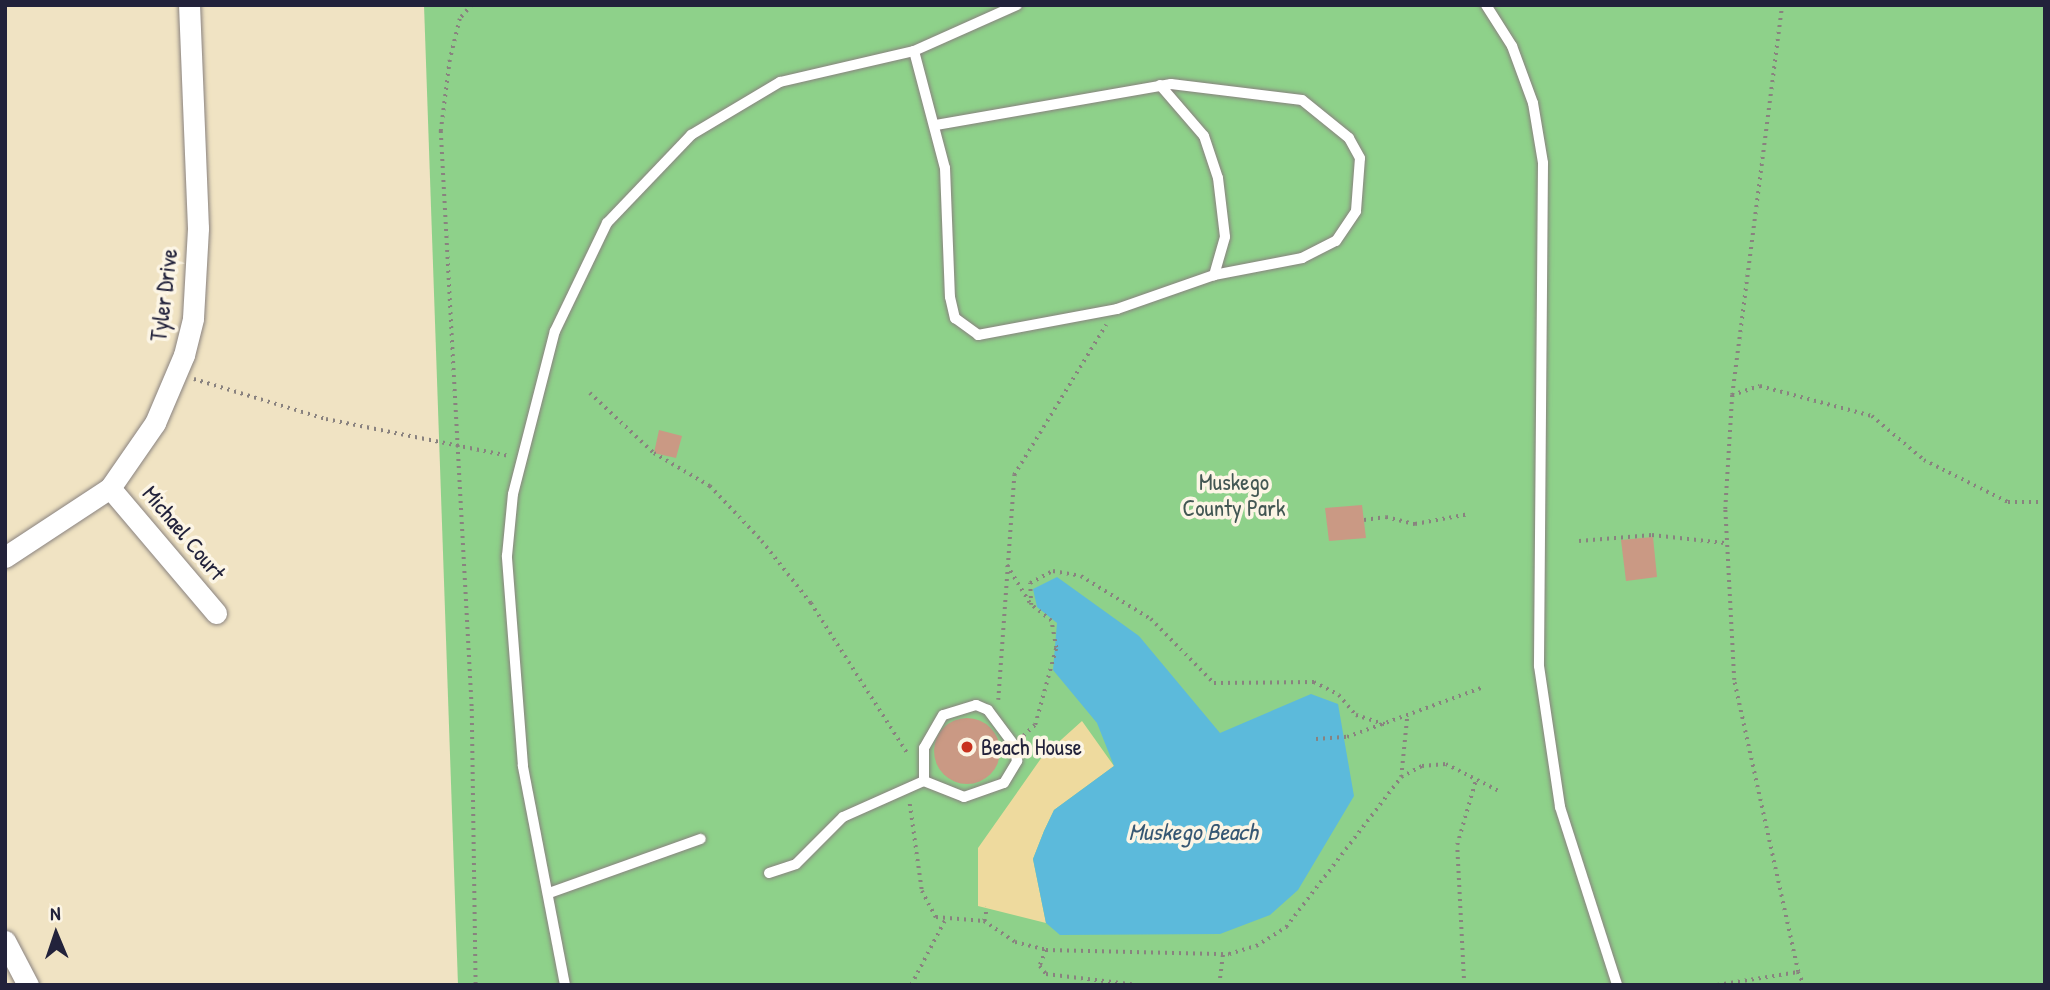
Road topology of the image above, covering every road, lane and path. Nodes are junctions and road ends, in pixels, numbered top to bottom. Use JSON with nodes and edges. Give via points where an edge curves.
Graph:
{"nodes":[{"id":1,"x":189,"y":5,"type":"edge"},
{"id":2,"x":472,"y":5,"type":"edge"},
{"id":3,"x":1017,"y":5,"type":"edge"},
{"id":4,"x":1486,"y":5,"type":"edge"},
{"id":5,"x":1783,"y":5,"type":"edge"},
{"id":6,"x":914,"y":51,"type":"junction"},
{"id":7,"x":1160,"y":85,"type":"junction"},
{"id":8,"x":935,"y":125,"type":"junction"},
{"id":9,"x":1214,"y":275,"type":"junction"},
{"id":10,"x":1116,"y":310,"type":"junction"},
{"id":11,"x":177,"y":374,"type":"junction"},
{"id":12,"x":590,"y":393,"type":"dead end"},
{"id":13,"x":1732,"y":396,"type":"junction"},
{"id":14,"x":459,"y":447,"type":"junction"},
{"id":15,"x":522,"y":458,"type":"junction"},
{"id":16,"x":110,"y":488,"type":"junction"},
{"id":17,"x":2045,"y":502,"type":"edge"},
{"id":18,"x":1469,"y":514,"type":"dead end"},
{"id":19,"x":1364,"y":520,"type":"dead end"},
{"id":20,"x":1579,"y":541,"type":"dead end"},
{"id":21,"x":1726,"y":543,"type":"junction"},
{"id":22,"x":5,"y":557,"type":"edge"},
{"id":23,"x":1005,"y":562,"type":"junction"},
{"id":24,"x":1031,"y":605,"type":"junction"},
{"id":25,"x":216,"y":613,"type":"dead end"},
{"id":26,"x":1481,"y":688,"type":"dead end"},
{"id":27,"x":1407,"y":717,"type":"junction"},
{"id":28,"x":996,"y":719,"type":"junction"},
{"id":29,"x":1386,"y":725,"type":"junction"},
{"id":30,"x":1317,"y":739,"type":"dead end"},
{"id":31,"x":1013,"y":744,"type":"junction"},
{"id":32,"x":1401,"y":777,"type":"junction"},
{"id":33,"x":1476,"y":779,"type":"junction"},
{"id":34,"x":924,"y":781,"type":"junction"},
{"id":35,"x":906,"y":789,"type":"junction"},
{"id":36,"x":1499,"y":791,"type":"dead end"},
{"id":37,"x":701,"y":839,"type":"dead end"},
{"id":38,"x":769,"y":873,"type":"dead end"},
{"id":39,"x":549,"y":893,"type":"junction"},
{"id":40,"x":988,"y":907,"type":"dead end"},
{"id":41,"x":945,"y":920,"type":"junction"},
{"id":42,"x":984,"y":920,"type":"junction"},
{"id":43,"x":5,"y":942,"type":"edge"},
{"id":44,"x":1046,"y":950,"type":"junction"},
{"id":45,"x":1223,"y":954,"type":"junction"},
{"id":46,"x":1798,"y":972,"type":"junction"},
{"id":47,"x":28,"y":985,"type":"edge"},
{"id":48,"x":476,"y":985,"type":"edge"},
{"id":49,"x":565,"y":985,"type":"edge"},
{"id":50,"x":911,"y":985,"type":"edge"},
{"id":51,"x":1137,"y":985,"type":"edge"},
{"id":52,"x":1219,"y":985,"type":"edge"},
{"id":53,"x":1464,"y":985,"type":"edge"},
{"id":54,"x":1617,"y":985,"type":"edge"},
{"id":55,"x":1717,"y":985,"type":"edge"},
{"id":56,"x":1804,"y":985,"type":"edge"}],
"edges":[{"from":1,"to":11,"type":"street","name":"Tyler Drive","via":[[197,281]]},
{"from":2,"to":14,"type":"path","via":[[460,19],[441,131]]},
{"from":3,"to":6,"type":"lane"},
{"from":4,"to":54,"type":"lane","via":[[1512,46],[1533,103],[1543,163],[1539,666],[1560,807]]},
{"from":5,"to":13,"type":"path"},
{"from":6,"to":8,"type":"lane"},
{"from":6,"to":15,"type":"lane","via":[[780,82],[691,135],[647,178],[607,223],[555,331]]},
{"from":7,"to":8,"type":"lane"},
{"from":7,"to":9,"type":"lane","via":[[1204,136],[1218,178],[1225,237]]},
{"from":7,"to":9,"type":"lane","via":[[1302,100],[1349,138],[1360,159],[1356,211],[1336,241],[1302,258]]},
{"from":8,"to":10,"type":"lane","via":[[945,169],[955,318],[978,335]]},
{"from":9,"to":10,"type":"lane"},
{"from":10,"to":23,"type":"path","via":[[1014,475]]},
{"from":11,"to":14,"type":"path","via":[[326,419]]},
{"from":11,"to":16,"type":"street","name":"Tyler Drive","via":[[155,423]]},
{"from":12,"to":34,"type":"path","via":[[654,453],[710,486],[762,541],[862,677]]},
{"from":13,"to":17,"type":"path","via":[[1760,386],[1872,416],[1924,460],[2008,502]]},
{"from":13,"to":21,"type":"path"},
{"from":14,"to":15,"type":"path"},
{"from":14,"to":48,"type":"path"},
{"from":15,"to":39,"type":"lane","via":[[507,556],[512,648],[523,766]]},
{"from":16,"to":22,"type":"street","name":"Tyler Drive"},
{"from":16,"to":25,"type":"street","name":"Michael Court"},
{"from":18,"to":19,"type":"path","via":[[1415,524],[1386,517]]},
{"from":20,"to":21,"type":"path","via":[[1652,535]]},
{"from":21,"to":46,"type":"path","via":[[1734,680]]},
{"from":23,"to":24,"type":"path"},
{"from":23,"to":28,"type":"path"},
{"from":24,"to":29,"type":"path","via":[[1030,583],[1036,578],[1053,571],[1081,576],[1151,619],[1214,682],[1314,682],[1339,695],[1356,715]]},
{"from":24,"to":31,"type":"path","via":[[1051,621],[1055,648],[1035,725]]},
{"from":26,"to":27,"type":"path"},
{"from":27,"to":29,"type":"path"},
{"from":27,"to":32,"type":"path"},
{"from":28,"to":31,"type":"lane"},
{"from":28,"to":34,"type":"lane","via":[[976,705],[943,715],[924,748]]},
{"from":29,"to":30,"type":"path"},
{"from":31,"to":34,"type":"lane","via":[[1017,761],[1004,783],[964,797]]},
{"from":32,"to":33,"type":"path","via":[[1422,766],[1447,764]]},
{"from":32,"to":45,"type":"path","via":[[1286,927],[1256,946]]},
{"from":33,"to":36,"type":"path"},
{"from":33,"to":53,"type":"path","via":[[1457,845]]},
{"from":34,"to":35,"type":"lane"},
{"from":35,"to":38,"type":"lane","via":[[843,817],[796,864]]},
{"from":35,"to":41,"type":"path","via":[[922,891],[936,917]]},
{"from":37,"to":39,"type":"lane"},
{"from":39,"to":49,"type":"lane"},
{"from":40,"to":42,"type":"path"},
{"from":41,"to":42,"type":"path"},
{"from":41,"to":50,"type":"path"},
{"from":42,"to":44,"type":"path","via":[[1015,942]]},
{"from":43,"to":47,"type":"street"},
{"from":44,"to":45,"type":"path"},
{"from":44,"to":51,"type":"path","via":[[1040,966],[1046,974]]},
{"from":45,"to":52,"type":"path"},
{"from":46,"to":55,"type":"path"},
{"from":46,"to":56,"type":"path"}]}
